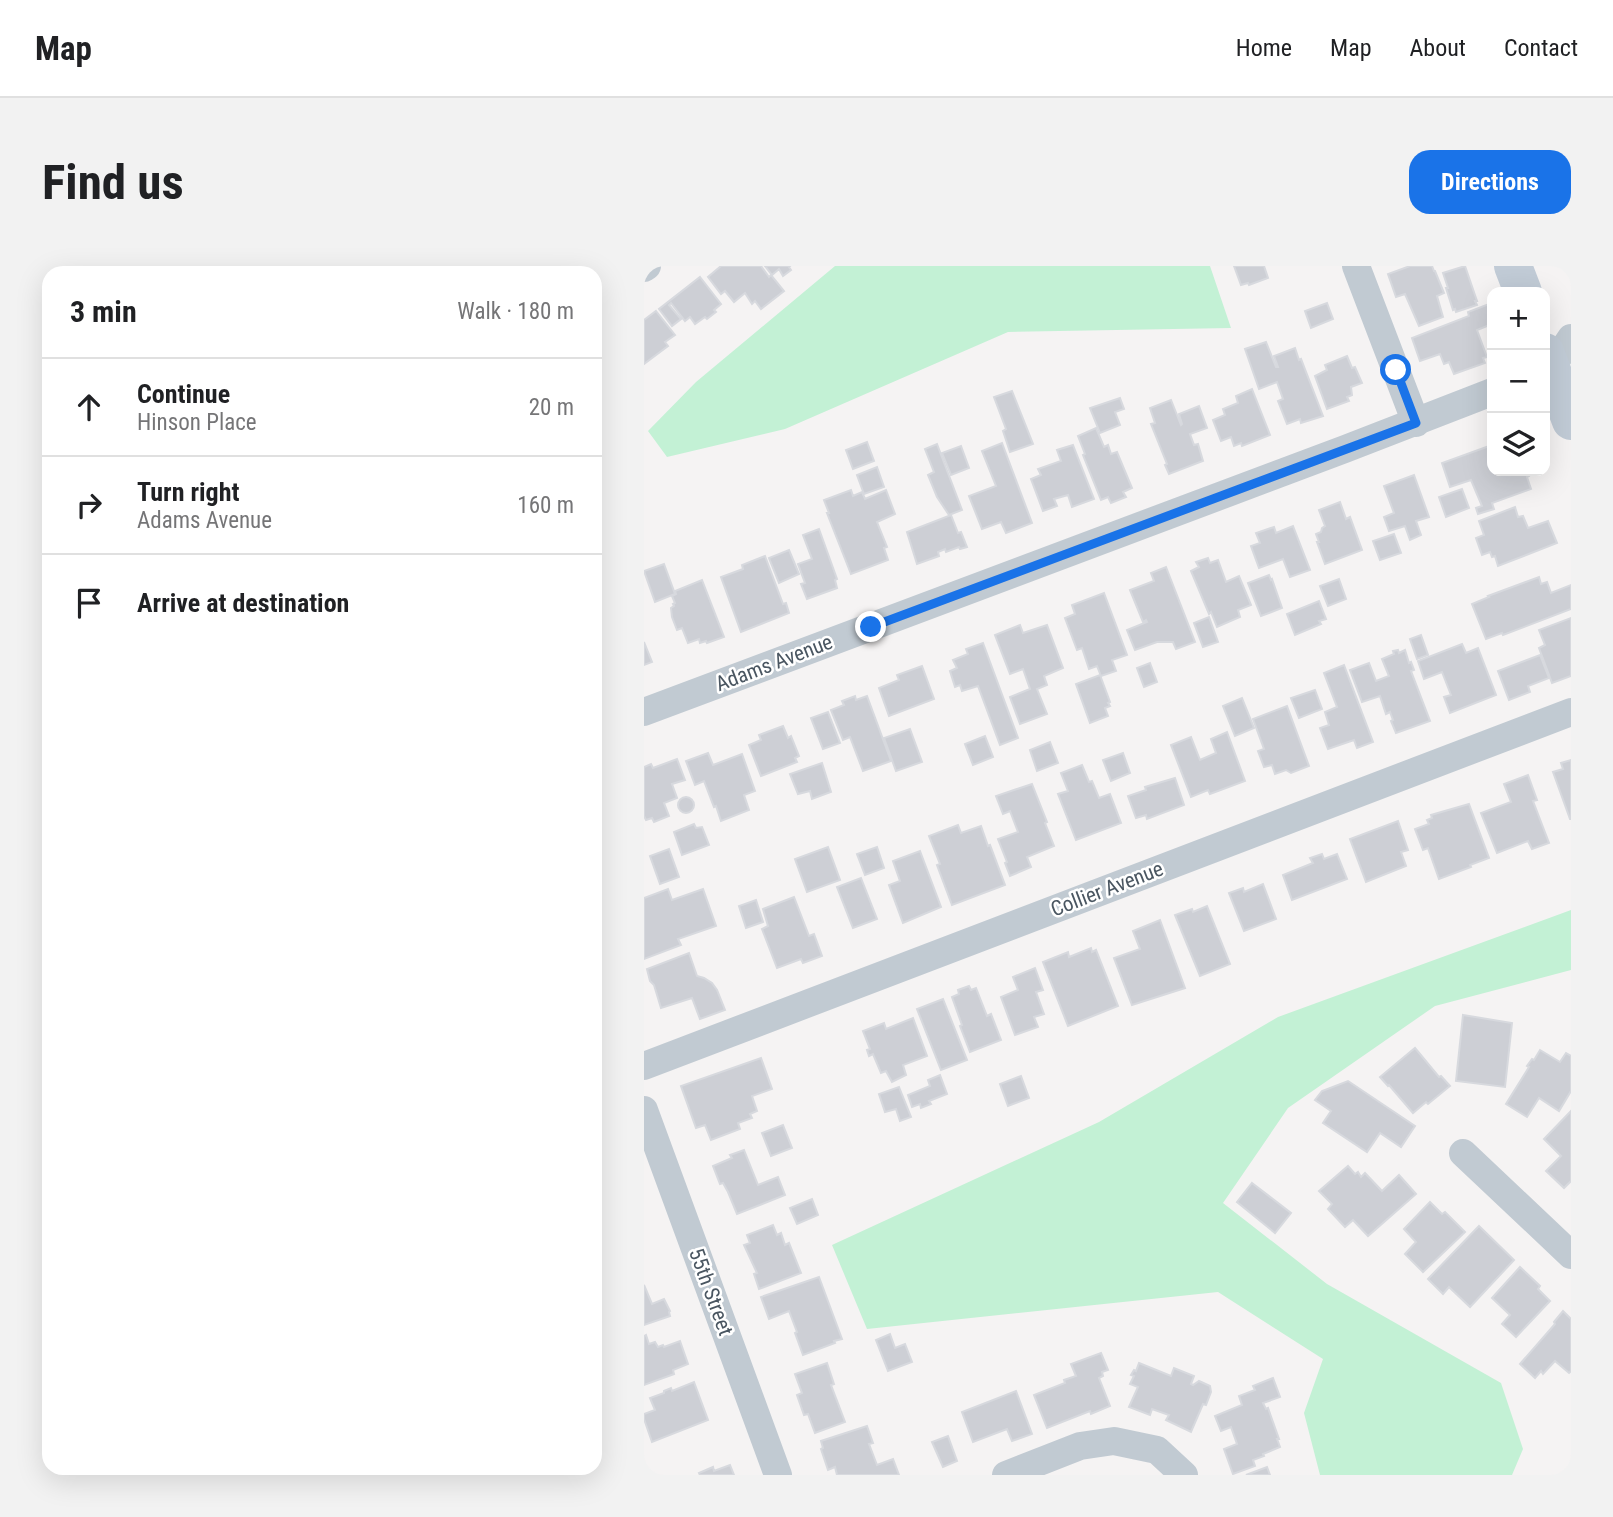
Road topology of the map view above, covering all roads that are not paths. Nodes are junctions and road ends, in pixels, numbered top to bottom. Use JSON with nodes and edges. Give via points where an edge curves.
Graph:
{"nodes":[{"id":1,"x":1356,"y":266,"type":"edge"},
{"id":2,"x":1513,"y":266,"type":"edge"},
{"id":3,"x":1521,"y":287,"type":"edge"},
{"id":4,"x":1553,"y":357,"type":"edge"},
{"id":5,"x":1487,"y":394,"type":"edge"},
{"id":6,"x":1571,"y":421,"type":"edge"},
{"id":7,"x":1416,"y":423,"type":"junction"},
{"id":8,"x":644,"y":712,"type":"edge"},
{"id":9,"x":1571,"y":712,"type":"edge"},
{"id":10,"x":644,"y":1066,"type":"edge"},
{"id":11,"x":644,"y":1110,"type":"edge"},
{"id":12,"x":1463,"y":1153,"type":"dead end"},
{"id":13,"x":1571,"y":1255,"type":"edge"},
{"id":14,"x":778,"y":1475,"type":"edge"},
{"id":15,"x":1006,"y":1475,"type":"edge"},
{"id":16,"x":1184,"y":1475,"type":"edge"}],
"edges":[{"from":1,"to":7,"type":"street"},
{"from":2,"to":3,"type":"street"},
{"from":4,"to":6,"type":"street"},
{"from":5,"to":7,"type":"street","name":"Adams Avenue"},
{"from":7,"to":8,"type":"street","name":"Adams Avenue"},
{"from":9,"to":10,"type":"street","name":"Collier Avenue"},
{"from":11,"to":14,"type":"street","name":"55th Street"},
{"from":12,"to":13,"type":"street"},
{"from":15,"to":16,"type":"street","via":[[1080,1447],[1114,1441],[1157,1450]]}]}
